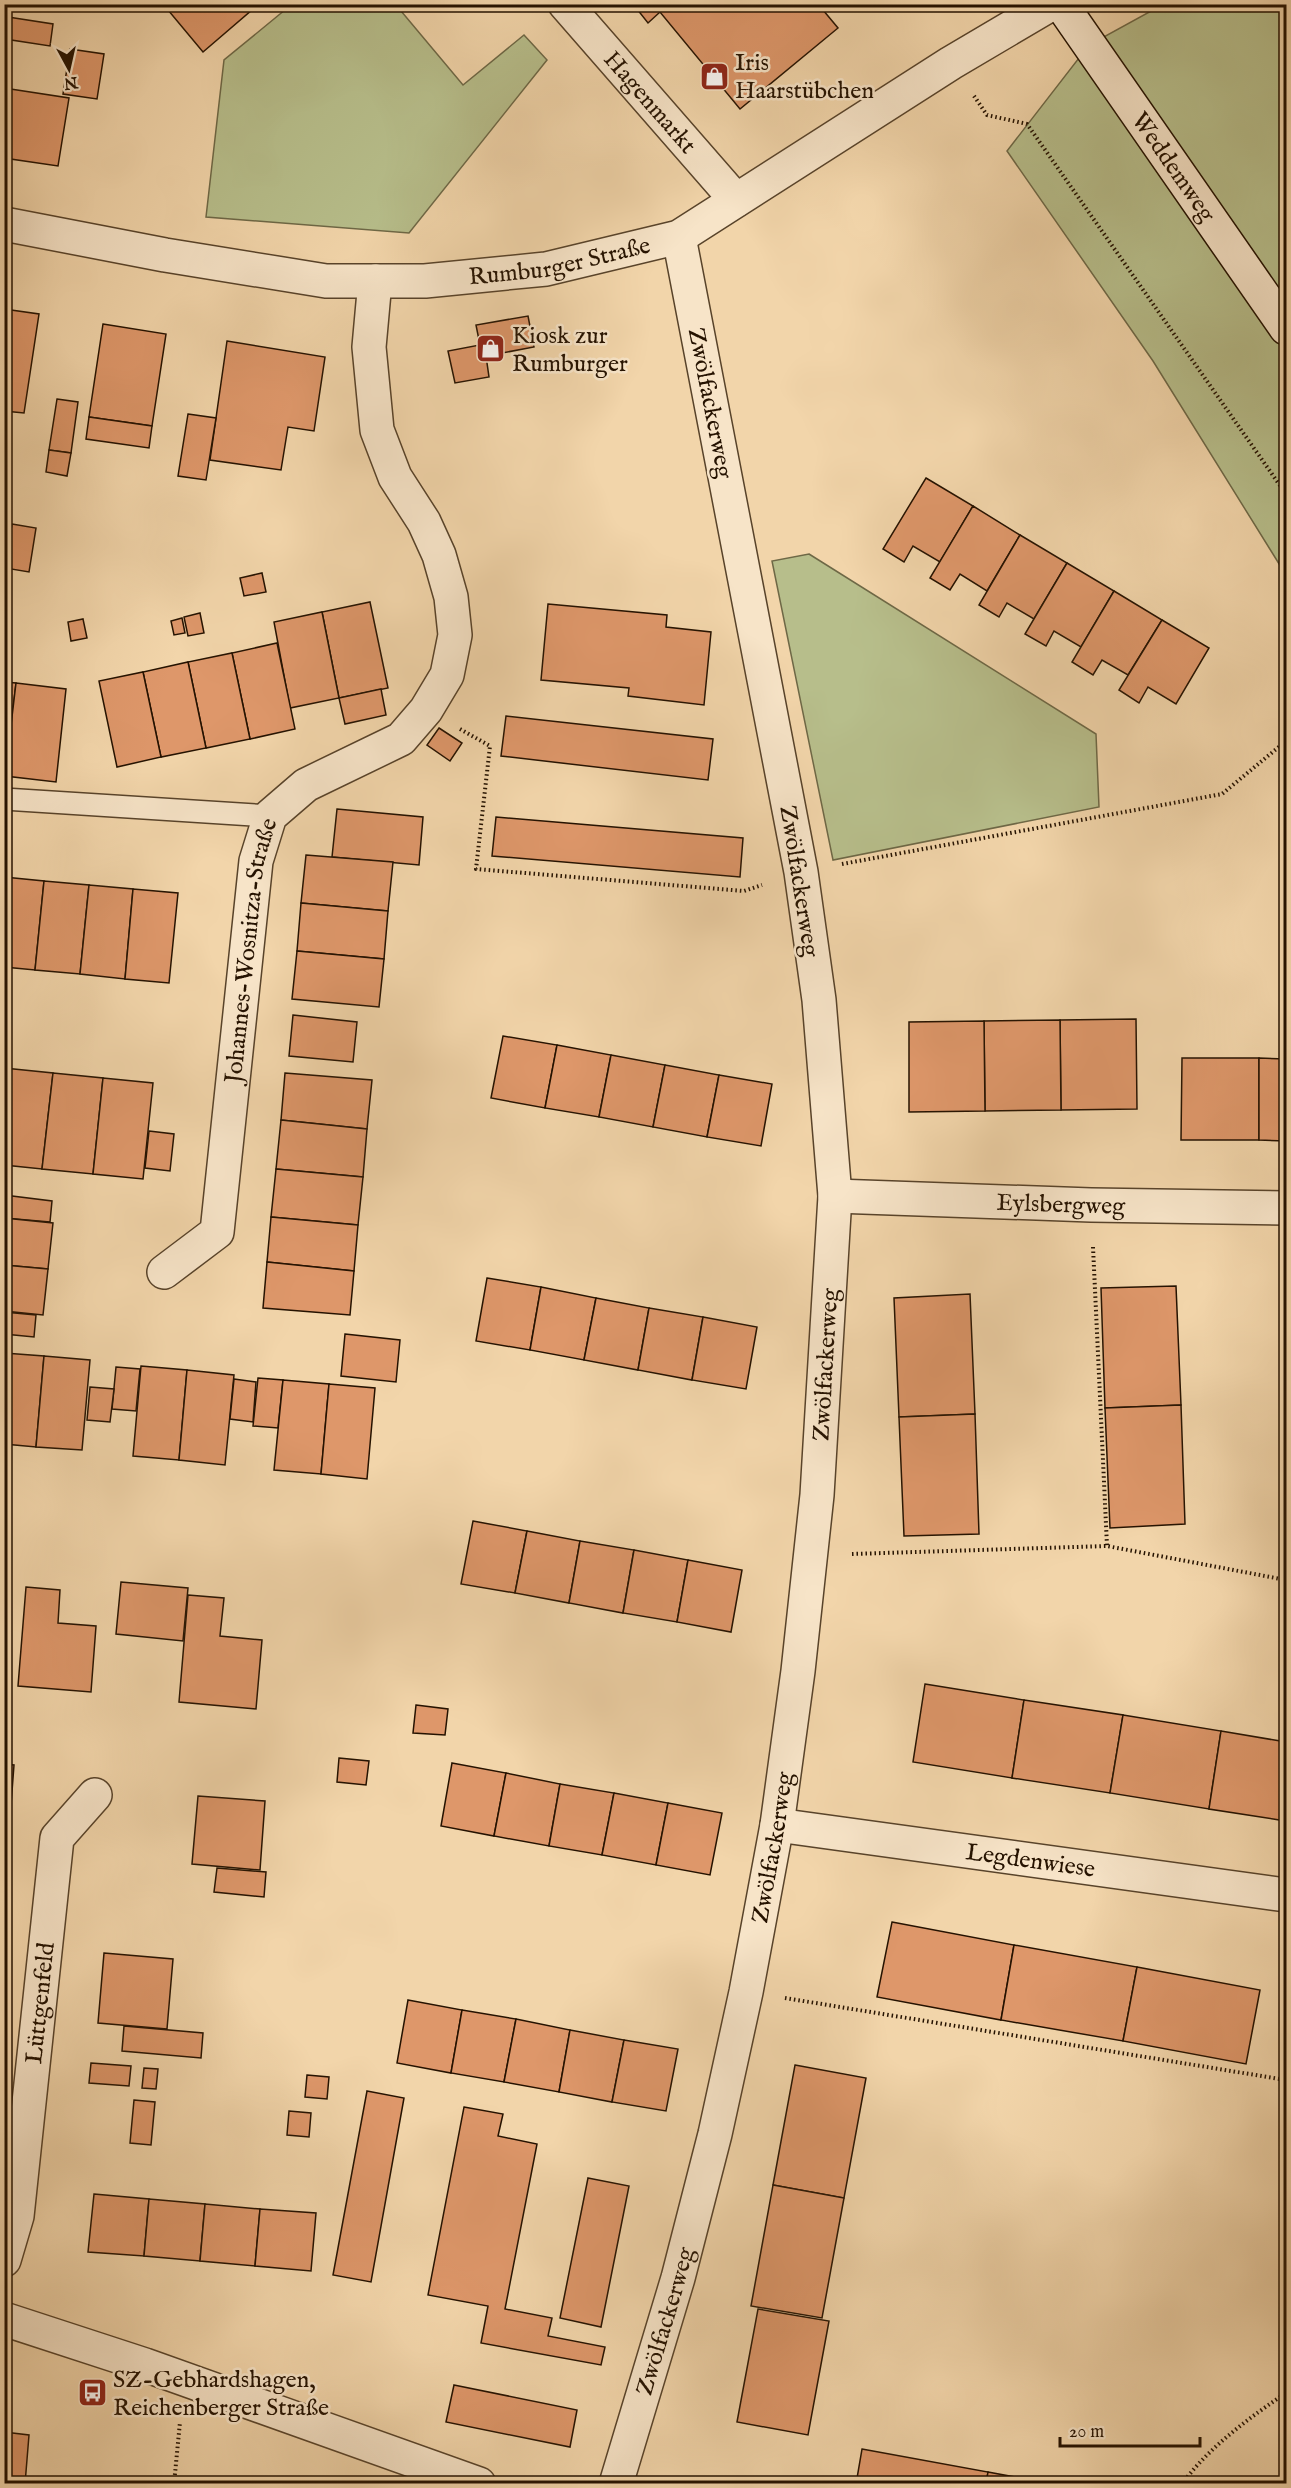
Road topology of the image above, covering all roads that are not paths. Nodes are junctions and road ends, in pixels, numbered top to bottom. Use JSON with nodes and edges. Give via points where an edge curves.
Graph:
{"nodes":[{"id":1,"x":565,"y":4,"type":"edge"},
{"id":2,"x":1052,"y":4,"type":"edge"},
{"id":3,"x":1061,"y":4,"type":"edge"},
{"id":4,"x":736,"y":200,"type":"junction"},
{"id":5,"x":4,"y":224,"type":"edge"},
{"id":6,"x":679,"y":237,"type":"junction"},
{"id":7,"x":375,"y":281,"type":"junction"},
{"id":8,"x":1287,"y":328,"type":"edge"},
{"id":9,"x":4,"y":799,"type":"edge"},
{"id":10,"x":270,"y":816,"type":"junction"},
{"id":11,"x":835,"y":1196,"type":"junction"},
{"id":12,"x":1287,"y":1208,"type":"edge"},
{"id":13,"x":164,"y":1272,"type":"dead end"},
{"id":14,"x":95,"y":1795,"type":"dead end"},
{"id":15,"x":777,"y":1825,"type":"junction"},
{"id":16,"x":1287,"y":1895,"type":"edge"},
{"id":17,"x":4,"y":2260,"type":"edge"},
{"id":18,"x":4,"y":2319,"type":"edge"},
{"id":19,"x":480,"y":2484,"type":"edge"},
{"id":20,"x":616,"y":2484,"type":"edge"}],
"edges":[{"from":1,"to":4,"type":"street","name":"Hagenmarkt"},
{"from":2,"to":4,"type":"street","name":"Rumburger Straße","via":[[951,63]]},
{"from":3,"to":8,"type":"street","name":"Weddemweg"},
{"from":4,"to":6,"type":"street","name":"Rumburger Straße"},
{"from":5,"to":7,"type":"street","name":"Rumburger Straße","via":[[326,281]]},
{"from":6,"to":7,"type":"street","name":"Rumburger Straße","via":[[546,269],[424,281]]},
{"from":6,"to":11,"type":"street","name":"Zwölfackerweg","via":[[801,872],[819,1000]]},
{"from":7,"to":10,"type":"street","name":"Johannes-Wosnitza-Straße","via":[[369,348],[377,430],[395,477],[440,555],[451,597],[455,635],[447,675],[426,710],[401,739],[306,785]]},
{"from":9,"to":10,"type":"lane"},
{"from":10,"to":13,"type":"street","name":"Johannes-Wosnitza-Straße","via":[[256,861],[217,1232]]},
{"from":11,"to":12,"type":"street","name":"Eylsbergweg"},
{"from":11,"to":15,"type":"street","name":"Zwölfackerweg","via":[[818,1495]]},
{"from":14,"to":17,"type":"street","name":"Lüttgenfeld","via":[[57,1838],[17,2216]]},
{"from":15,"to":16,"type":"street","name":"Legdenwiese"},
{"from":15,"to":20,"type":"street","name":"Zwölfackerweg","via":[[715,2134],[678,2278]]},
{"from":18,"to":19,"type":"street","via":[[184,2378]]}]}
